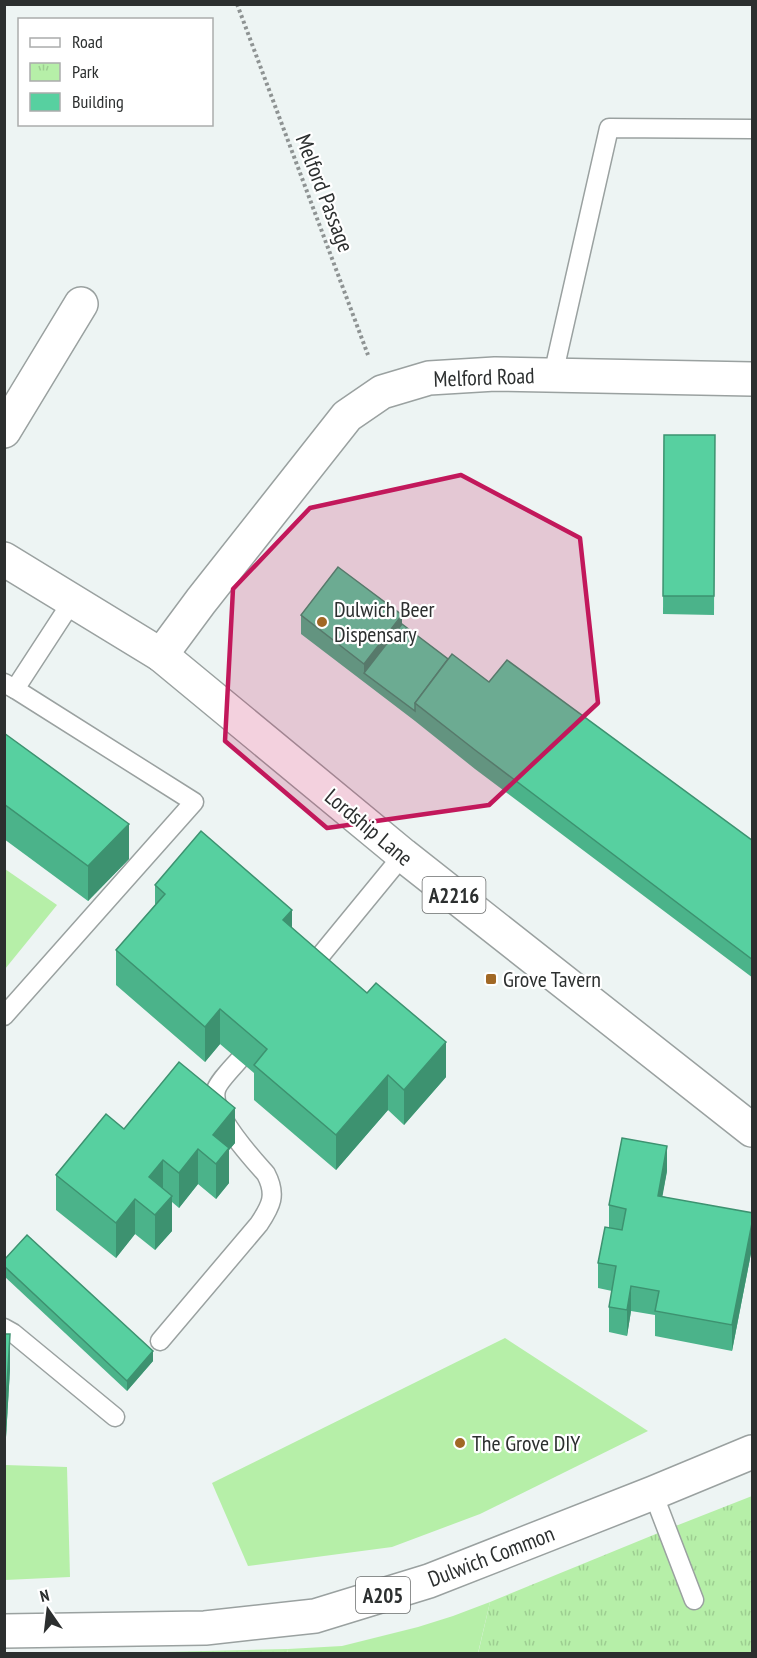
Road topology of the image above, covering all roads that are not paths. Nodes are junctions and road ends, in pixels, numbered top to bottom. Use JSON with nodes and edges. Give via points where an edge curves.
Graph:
{"nodes":[{"id":1,"x":753,"y":129,"type":"edge"},
{"id":2,"x":81,"y":304,"type":"dead end"},
{"id":3,"x":553,"y":375,"type":"junction"},
{"id":4,"x":753,"y":378,"type":"edge"},
{"id":5,"x":4,"y":431,"type":"edge"},
{"id":6,"x":4,"y":559,"type":"edge"},
{"id":7,"x":73,"y":600,"type":"junction"},
{"id":8,"x":160,"y":655,"type":"junction"},
{"id":9,"x":10,"y":686,"type":"edge"},
{"id":10,"x":403,"y":855,"type":"junction"},
{"id":11,"x":305,"y":974,"type":"edge"},
{"id":12,"x":4,"y":1016,"type":"edge"},
{"id":13,"x":239,"y":1060,"type":"edge"},
{"id":14,"x":753,"y":1130,"type":"edge"},
{"id":15,"x":4,"y":1328,"type":"edge"},
{"id":16,"x":160,"y":1341,"type":"dead end"},
{"id":17,"x":115,"y":1417,"type":"dead end"},
{"id":18,"x":753,"y":1452,"type":"edge"},
{"id":19,"x":653,"y":1493,"type":"junction"},
{"id":20,"x":694,"y":1600,"type":"dead end"},
{"id":21,"x":4,"y":1631,"type":"edge"}],
"edges":[{"from":1,"to":3,"type":"lane","via":[[609,129]]},
{"from":2,"to":5,"type":"main road"},
{"from":3,"to":4,"type":"main road","name":"Melford Road"},
{"from":3,"to":8,"type":"main road","name":"Melford Road","via":[[429,378],[382,392],[347,416]]},
{"from":6,"to":7,"type":"main road","name":"Lordship Lane","number":"A2216"},
{"from":7,"to":8,"type":"main road","name":"Lordship Lane","number":"A2216"},
{"from":7,"to":9,"type":"lane"},
{"from":8,"to":10,"type":"main road","name":"Lordship Lane","number":"A2216"},
{"from":9,"to":12,"type":"lane","via":[[195,802]]},
{"from":10,"to":11,"type":"lane"},
{"from":10,"to":14,"type":"main road","name":"Lordship Lane","number":"A2216"},
{"from":13,"to":16,"type":"lane","via":[[216,1089],[216,1102],[223,1121],[266,1174],[273,1197],[259,1224]]},
{"from":15,"to":17,"type":"lane"},
{"from":18,"to":19,"type":"main road","name":"Dulwich Common","number":"A205"},
{"from":19,"to":20,"type":"lane"},
{"from":19,"to":21,"type":"main road","name":"Dulwich Common","number":"A205","via":[[429,1581],[315,1616],[205,1628]]}]}
